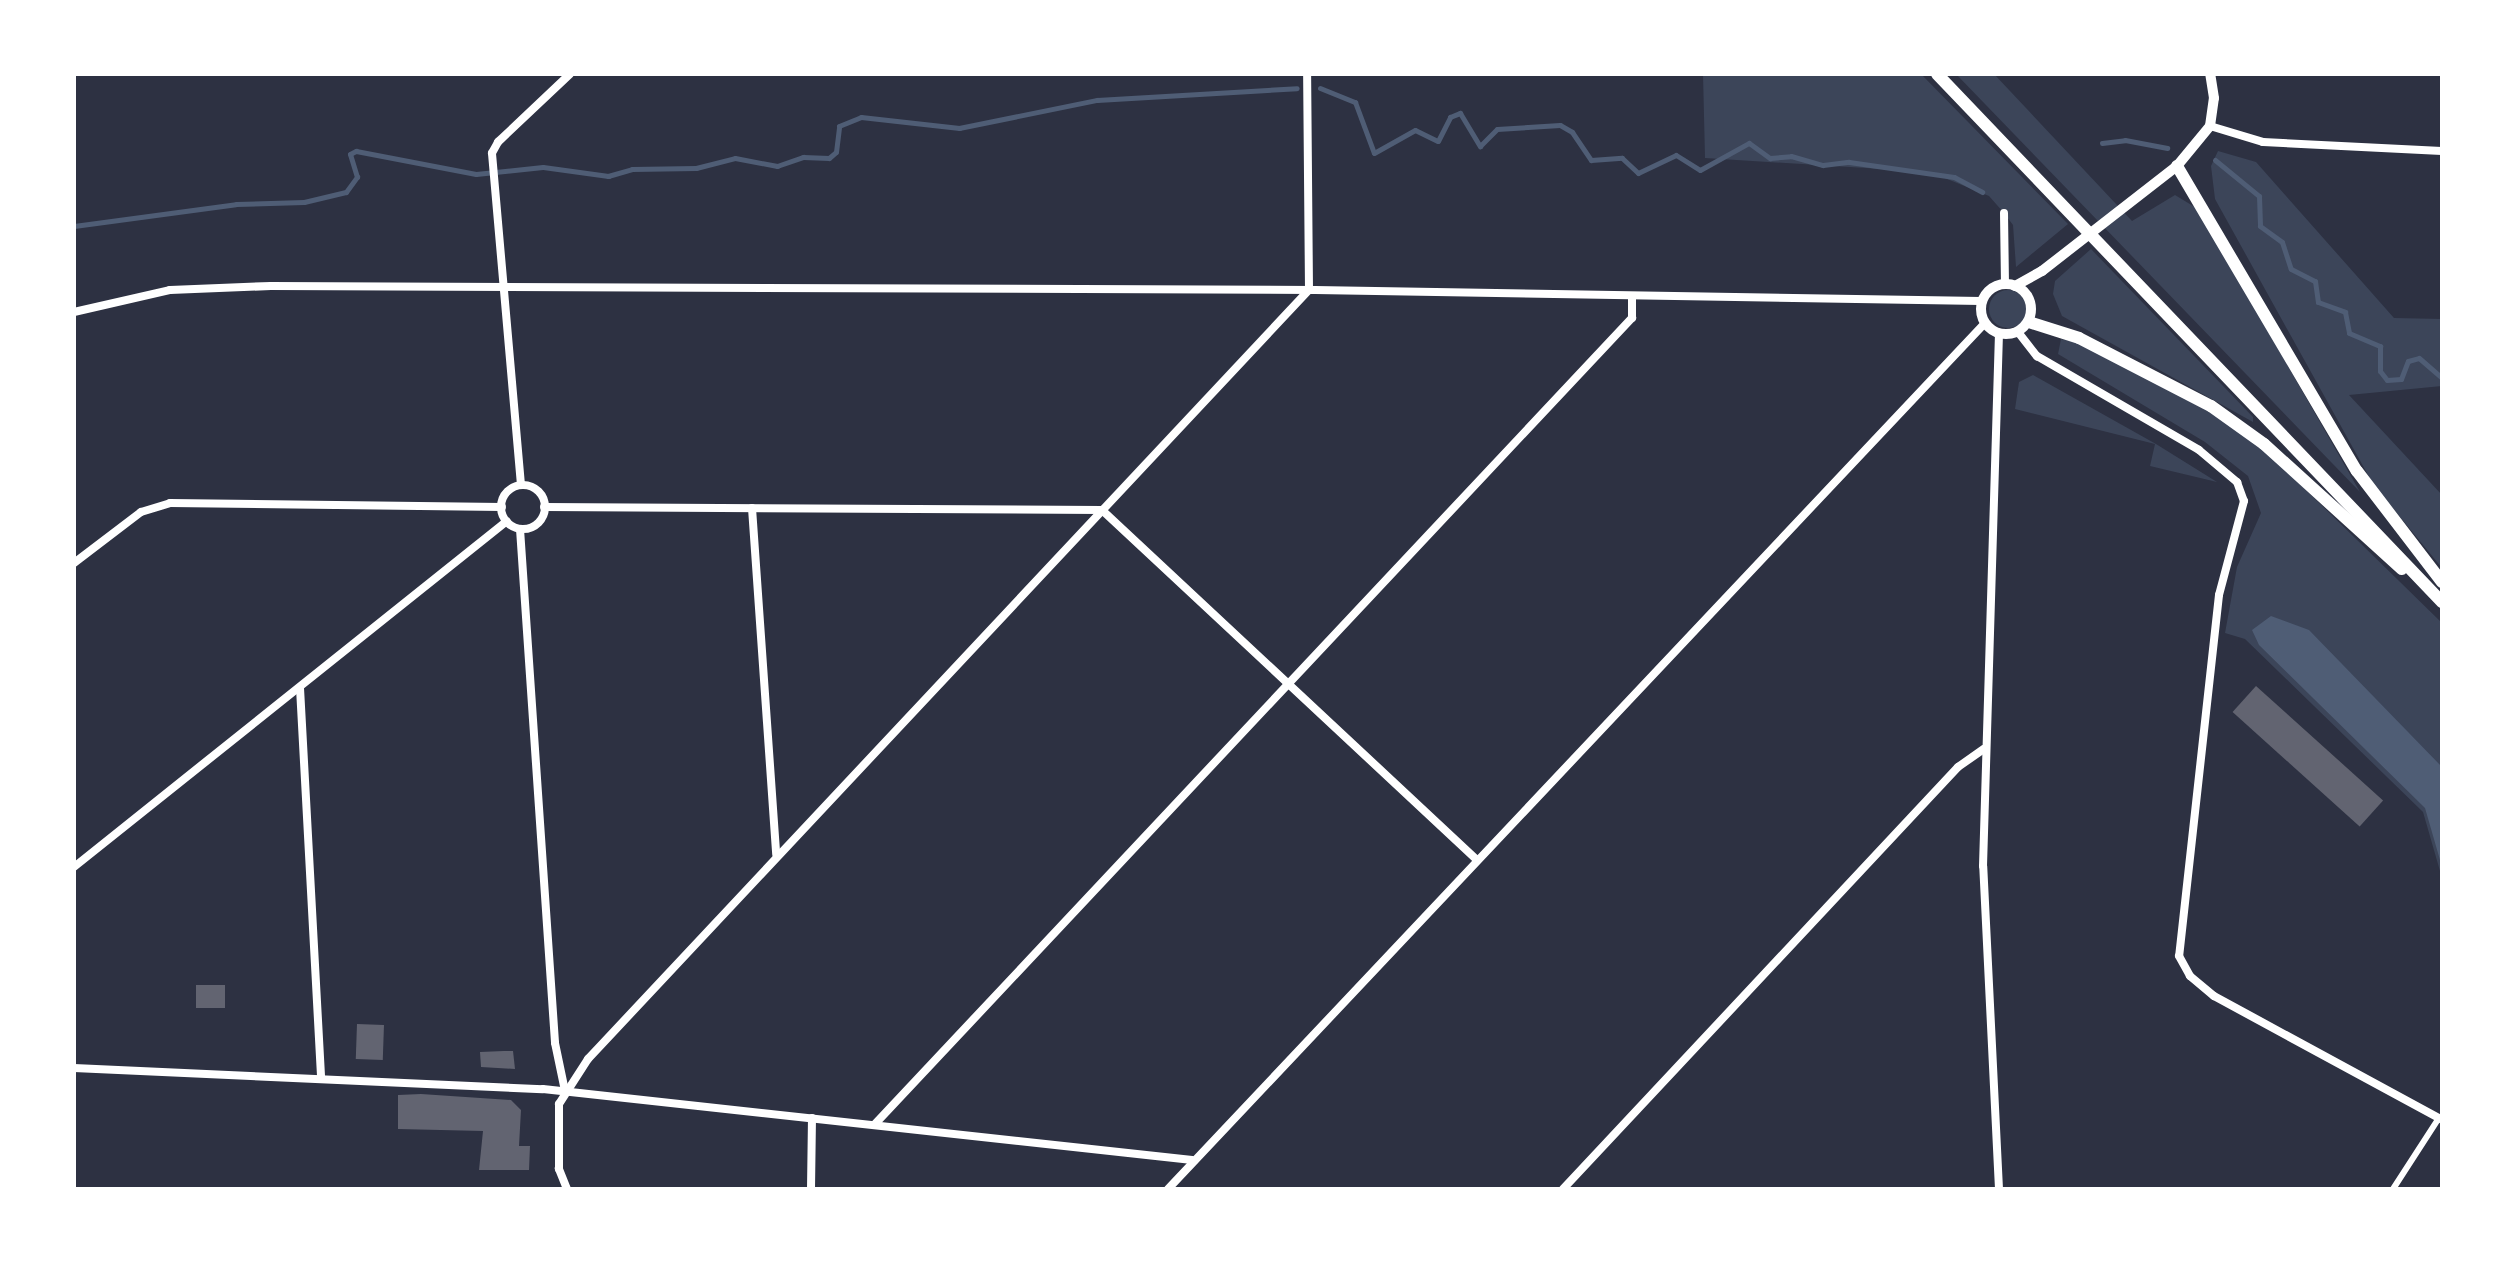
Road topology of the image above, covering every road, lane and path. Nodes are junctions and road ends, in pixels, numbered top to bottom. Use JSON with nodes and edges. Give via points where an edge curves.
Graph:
{"nodes":[{"id":1,"x":570,"y":74,"type":"edge"},
{"id":2,"x":1307,"y":74,"type":"edge"},
{"id":3,"x":1937,"y":74,"type":"edge"},
{"id":4,"x":2210,"y":74,"type":"edge"},
{"id":5,"x":2210,"y":126,"type":"junction"},
{"id":6,"x":2442,"y":151,"type":"edge"},
{"id":7,"x":2177,"y":166,"type":"junction"},
{"id":8,"x":2004,"y":213,"type":"dead end"},
{"id":9,"x":2042,"y":271,"type":"junction"},
{"id":10,"x":2010,"y":285,"type":"junction"},
{"id":11,"x":505,"y":287,"type":"junction"},
{"id":12,"x":1309,"y":290,"type":"junction"},
{"id":13,"x":1632,"y":297,"type":"junction"},
{"id":14,"x":2028,"y":297,"type":"junction"},
{"id":15,"x":1981,"y":301,"type":"junction"},
{"id":16,"x":74,"y":312,"type":"edge"},
{"id":17,"x":2029,"y":322,"type":"junction"},
{"id":18,"x":1985,"y":323,"type":"junction"},
{"id":19,"x":2018,"y":332,"type":"junction"},
{"id":20,"x":1999,"y":333,"type":"junction"},
{"id":21,"x":521,"y":485,"type":"junction"},
{"id":22,"x":502,"y":507,"type":"junction"},
{"id":23,"x":544,"y":507,"type":"junction"},
{"id":24,"x":752,"y":508,"type":"junction"},
{"id":25,"x":1102,"y":510,"type":"junction"},
{"id":26,"x":507,"y":521,"type":"junction"},
{"id":27,"x":520,"y":529,"type":"junction"},
{"id":28,"x":74,"y":563,"type":"edge"},
{"id":29,"x":2442,"y":582,"type":"edge"},
{"id":30,"x":2438,"y":598,"type":"edge"},
{"id":31,"x":1290,"y":683,"type":"junction"},
{"id":32,"x":300,"y":688,"type":"junction"},
{"id":33,"x":1984,"y":749,"type":"junction"},
{"id":34,"x":776,"y":854,"type":"junction"},
{"id":35,"x":1476,"y":859,"type":"junction"},
{"id":36,"x":74,"y":867,"type":"edge"},
{"id":37,"x":74,"y":1068,"type":"edge"},
{"id":38,"x":321,"y":1078,"type":"junction"},
{"id":39,"x":565,"y":1091,"type":"junction"},
{"id":40,"x":812,"y":1118,"type":"junction"},
{"id":41,"x":2441,"y":1119,"type":"edge"},
{"id":42,"x":875,"y":1124,"type":"junction"},
{"id":43,"x":1192,"y":1160,"type":"junction"},
{"id":44,"x":567,"y":1189,"type":"edge"},
{"id":45,"x":811,"y":1189,"type":"edge"},
{"id":46,"x":1168,"y":1189,"type":"edge"},
{"id":47,"x":1563,"y":1189,"type":"edge"},
{"id":48,"x":1999,"y":1189,"type":"edge"},
{"id":49,"x":2393,"y":1189,"type":"edge"}],
"edges":[{"from":1,"to":11,"type":"street","via":[[498,142],[491,167]]},
{"from":2,"to":12,"type":"street"},
{"from":3,"to":30,"type":"main road"},
{"from":4,"to":5,"type":"street"},
{"from":5,"to":6,"type":"street","via":[[2263,142]]},
{"from":5,"to":7,"type":"street"},
{"from":7,"to":9,"type":"street"},
{"from":7,"to":29,"type":"main road","via":[[2357,471]]},
{"from":8,"to":10,"type":"street"},
{"from":9,"to":10,"type":"street"},
{"from":9,"to":14,"type":"street"},
{"from":10,"to":14,"type":"street"},
{"from":10,"to":15,"type":"street","via":[[1989,290]]},
{"from":11,"to":12,"type":"street"},
{"from":11,"to":16,"type":"street","via":[[170,290]]},
{"from":11,"to":21,"type":"street"},
{"from":12,"to":13,"type":"street"},
{"from":12,"to":25,"type":"street"},
{"from":13,"to":15,"type":"street"},
{"from":13,"to":31,"type":"street","via":[[1632,318]]},
{"from":14,"to":17,"type":"street"},
{"from":15,"to":18,"type":"street"},
{"from":17,"to":19,"type":"street"},
{"from":17,"to":30,"type":"main road","via":[[2079,338],[2211,406],[2264,444],[2364,540]]},
{"from":18,"to":20,"type":"street"},
{"from":18,"to":35,"type":"street"},
{"from":19,"to":20,"type":"street"},
{"from":19,"to":41,"type":"street","via":[[2037,356],[2199,450],[2237,482],[2244,501],[2219,595],[2179,956],[2190,976],[2214,996]]},
{"from":20,"to":33,"type":"street"},
{"from":21,"to":22,"type":"street","via":[[505,494]]},
{"from":21,"to":23,"type":"street","via":[[535,489]]},
{"from":22,"to":26,"type":"street"},
{"from":22,"to":28,"type":"street","via":[[170,503],[141,512]]},
{"from":23,"to":24,"type":"street"},
{"from":23,"to":27,"type":"street","via":[[538,524]]},
{"from":24,"to":25,"type":"street"},
{"from":24,"to":34,"type":"street"},
{"from":25,"to":31,"type":"street"},
{"from":25,"to":34,"type":"street"},
{"from":26,"to":27,"type":"street"},
{"from":26,"to":32,"type":"street"},
{"from":27,"to":39,"type":"street","via":[[555,1043]]},
{"from":31,"to":35,"type":"street"},
{"from":31,"to":42,"type":"street"},
{"from":32,"to":36,"type":"street"},
{"from":32,"to":38,"type":"street"},
{"from":33,"to":47,"type":"street","via":[[1958,767]]},
{"from":33,"to":48,"type":"street","via":[[1985,990]]},
{"from":34,"to":39,"type":"street"},
{"from":35,"to":43,"type":"street"},
{"from":37,"to":38,"type":"street"},
{"from":38,"to":39,"type":"street"},
{"from":39,"to":40,"type":"street"},
{"from":39,"to":44,"type":"street","via":[[559,1104],[559,1169]]},
{"from":40,"to":42,"type":"street"},
{"from":40,"to":45,"type":"street"},
{"from":41,"to":49,"type":"street"},
{"from":42,"to":43,"type":"street"},
{"from":43,"to":46,"type":"street"}]}
